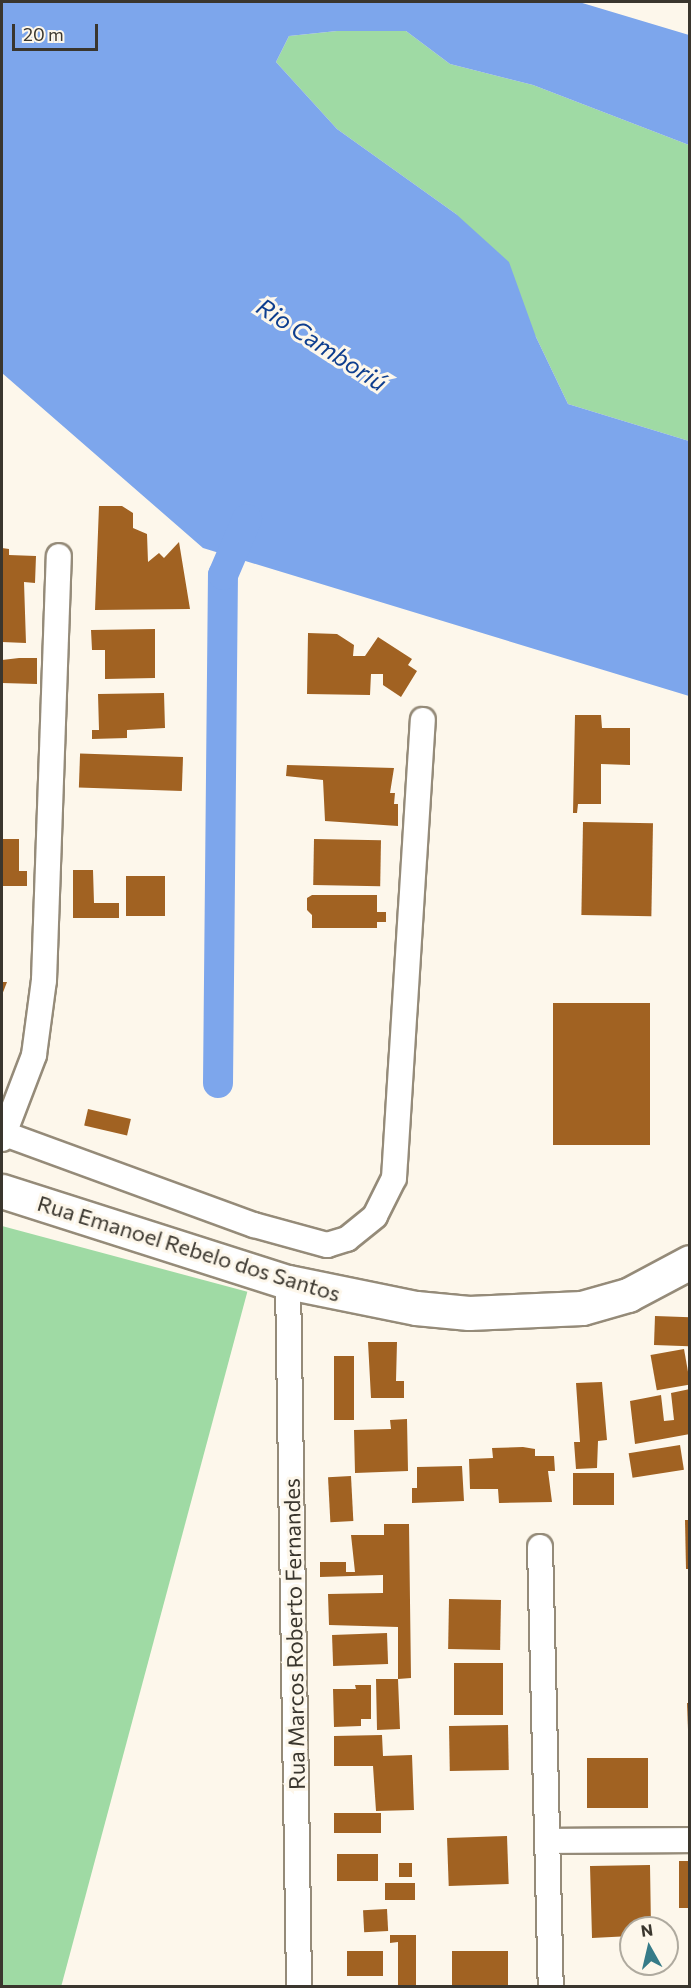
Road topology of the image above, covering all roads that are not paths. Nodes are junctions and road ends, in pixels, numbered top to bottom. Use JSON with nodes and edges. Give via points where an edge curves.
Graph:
{"nodes":[{"id":1,"x":59,"y":556,"type":"dead end"},
{"id":2,"x":423,"y":720,"type":"dead end"},
{"id":3,"x":3,"y":1136,"type":"edge"},
{"id":4,"x":2,"y":1191,"type":"edge"},
{"id":5,"x":690,"y":1262,"type":"edge"},
{"id":6,"x":288,"y":1282,"type":"junction"},
{"id":7,"x":540,"y":1547,"type":"dead end"},
{"id":8,"x":690,"y":1840,"type":"edge"},
{"id":9,"x":549,"y":1841,"type":"junction"},
{"id":10,"x":299,"y":1986,"type":"edge"},
{"id":11,"x":551,"y":1986,"type":"edge"}],
"edges":[{"from":1,"to":3,"type":"street","via":[[44,980],[34,1055]]},
{"from":2,"to":3,"type":"street","via":[[394,1178],[375,1216],[347,1239],[327,1245],[254,1225]]},
{"from":4,"to":6,"type":"main road","name":"Rua Emanoel Rebelo dos Santos"},
{"from":5,"to":6,"type":"main road","name":"Rua Emanoel Rebelo dos Santos","via":[[628,1295],[582,1308],[528,1313],[416,1308]]},
{"from":6,"to":10,"type":"street","name":"Rua Marcos Roberto Fernandes"},
{"from":7,"to":9,"type":"street"},
{"from":8,"to":9,"type":"street"},
{"from":9,"to":11,"type":"street"}]}
